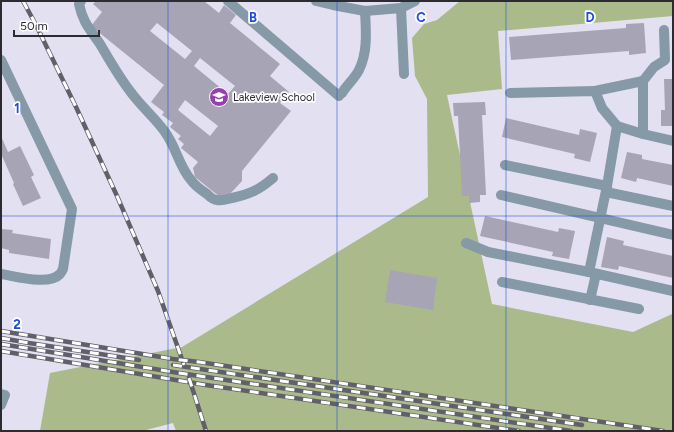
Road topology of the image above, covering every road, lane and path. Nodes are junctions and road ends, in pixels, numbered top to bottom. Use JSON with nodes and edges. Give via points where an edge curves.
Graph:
{"nodes":[{"id":1,"x":81,"y":1,"type":"edge"},
{"id":2,"x":228,"y":1,"type":"edge"},
{"id":3,"x":316,"y":1,"type":"edge"},
{"id":4,"x":416,"y":1,"type":"edge"},
{"id":5,"x":401,"y":8,"type":"junction"},
{"id":6,"x":365,"y":11,"type":"junction"},
{"id":7,"x":664,"y":30,"type":"dead end"},
{"id":8,"x":1,"y":60,"type":"edge"},
{"id":9,"x":404,"y":74,"type":"dead end"},
{"id":10,"x":643,"y":81,"type":"junction"},
{"id":11,"x":595,"y":91,"type":"junction"},
{"id":12,"x":510,"y":93,"type":"dead end"},
{"id":13,"x":617,"y":126,"type":"junction"},
{"id":14,"x":643,"y":134,"type":"junction"},
{"id":15,"x":673,"y":141,"type":"edge"},
{"id":16,"x":505,"y":165,"type":"dead end"},
{"id":17,"x":273,"y":178,"type":"dead end"},
{"id":18,"x":606,"y":189,"type":"junction"},
{"id":19,"x":501,"y":195,"type":"dead end"},
{"id":20,"x":673,"y":206,"type":"edge"},
{"id":21,"x":600,"y":218,"type":"junction"},
{"id":22,"x":673,"y":235,"type":"edge"},
{"id":23,"x":466,"y":243,"type":"dead end"},
{"id":24,"x":592,"y":273,"type":"junction"},
{"id":25,"x":1,"y":274,"type":"edge"},
{"id":26,"x":502,"y":282,"type":"dead end"},
{"id":27,"x":673,"y":291,"type":"edge"},
{"id":28,"x":590,"y":300,"type":"junction"},
{"id":29,"x":639,"y":309,"type":"dead end"},
{"id":30,"x":1,"y":394,"type":"edge"},
{"id":31,"x":1,"y":405,"type":"edge"}],
"edges":[{"from":1,"to":17,"type":"street","via":[[79,4],[85,24],[132,95],[164,131],[191,181],[218,200],[242,196]]},
{"from":2,"to":6,"type":"street","via":[[341,94],[358,71],[364,56]]},
{"from":3,"to":6,"type":"street"},
{"from":4,"to":5,"type":"street"},
{"from":5,"to":6,"type":"street"},
{"from":5,"to":9,"type":"street"},
{"from":7,"to":10,"type":"street","via":[[665,60],[654,67]]},
{"from":8,"to":25,"type":"street","via":[[72,209],[63,269],[59,275],[39,280]]},
{"from":10,"to":11,"type":"street"},
{"from":10,"to":14,"type":"street"},
{"from":11,"to":12,"type":"street"},
{"from":11,"to":13,"type":"street","via":[[602,108]]},
{"from":13,"to":14,"type":"street"},
{"from":13,"to":18,"type":"street"},
{"from":14,"to":15,"type":"street"},
{"from":16,"to":18,"type":"street"},
{"from":18,"to":20,"type":"street"},
{"from":18,"to":21,"type":"street"},
{"from":19,"to":21,"type":"street"},
{"from":21,"to":22,"type":"street"},
{"from":21,"to":24,"type":"street"},
{"from":23,"to":24,"type":"street","via":[[488,252]]},
{"from":24,"to":27,"type":"street"},
{"from":24,"to":28,"type":"street"},
{"from":26,"to":28,"type":"street"},
{"from":28,"to":29,"type":"street"},
{"from":30,"to":31,"type":"street","via":[[5,395]]}]}
